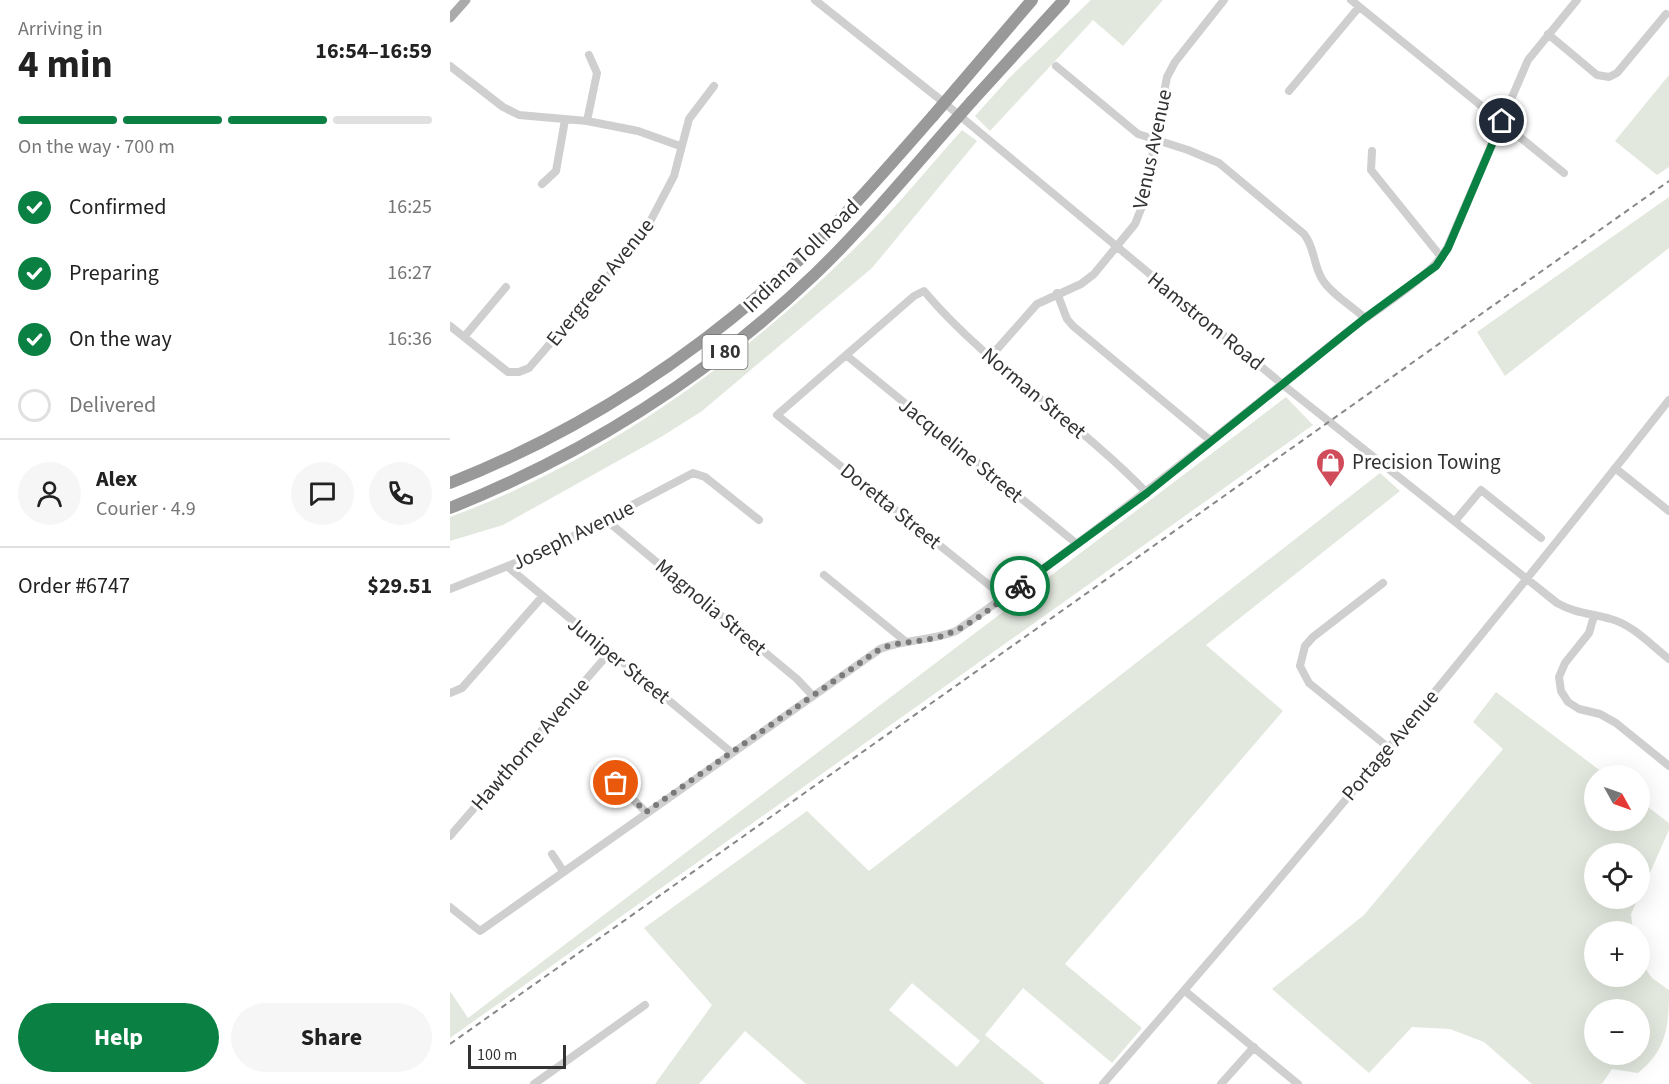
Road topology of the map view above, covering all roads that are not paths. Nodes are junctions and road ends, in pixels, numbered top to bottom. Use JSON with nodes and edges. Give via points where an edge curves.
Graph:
{"nodes":[{"id":1,"x":466,"y":0,"type":"edge"},
{"id":2,"x":815,"y":0,"type":"edge"},
{"id":3,"x":1032,"y":0,"type":"edge"},
{"id":4,"x":1064,"y":0,"type":"edge"},
{"id":5,"x":1224,"y":0,"type":"edge"},
{"id":6,"x":1351,"y":0,"type":"edge"},
{"id":7,"x":1577,"y":0,"type":"edge"},
{"id":8,"x":1359,"y":7,"type":"junction"},
{"id":9,"x":1666,"y":14,"type":"dead end"},
{"id":10,"x":450,"y":18,"type":"edge"},
{"id":11,"x":1548,"y":34,"type":"junction"},
{"id":12,"x":589,"y":55,"type":"dead end"},
{"id":13,"x":450,"y":66,"type":"edge"},
{"id":14,"x":1056,"y":66,"type":"dead end"},
{"id":15,"x":714,"y":86,"type":"dead end"},
{"id":16,"x":1289,"y":91,"type":"dead end"},
{"id":17,"x":565,"y":120,"type":"junction"},
{"id":18,"x":587,"y":121,"type":"junction"},
{"id":19,"x":1502,"y":121,"type":"junction"},
{"id":20,"x":1155,"y":141,"type":"junction"},
{"id":21,"x":681,"y":146,"type":"junction"},
{"id":22,"x":1372,"y":151,"type":"dead end"},
{"id":23,"x":1564,"y":173,"type":"dead end"},
{"id":24,"x":542,"y":184,"type":"dead end"},
{"id":25,"x":1116,"y":247,"type":"junction"},
{"id":26,"x":1442,"y":258,"type":"junction"},
{"id":27,"x":506,"y":287,"type":"dead end"},
{"id":28,"x":1057,"y":293,"type":"junction"},
{"id":29,"x":1365,"y":318,"type":"junction"},
{"id":30,"x":450,"y":326,"type":"edge"},
{"id":31,"x":464,"y":337,"type":"junction"},
{"id":32,"x":846,"y":355,"type":"junction"},
{"id":33,"x":990,"y":357,"type":"junction"},
{"id":34,"x":1282,"y":384,"type":"junction"},
{"id":35,"x":1669,"y":400,"type":"edge"},
{"id":36,"x":1211,"y":441,"type":"junction"},
{"id":37,"x":1615,"y":468,"type":"junction"},
{"id":38,"x":450,"y":483,"type":"edge"},
{"id":39,"x":1147,"y":493,"type":"junction"},
{"id":40,"x":450,"y":508,"type":"edge"},
{"id":41,"x":1669,"y":511,"type":"edge"},
{"id":42,"x":606,"y":520,"type":"junction"},
{"id":43,"x":759,"y":520,"type":"dead end"},
{"id":44,"x":1455,"y":521,"type":"junction"},
{"id":45,"x":1541,"y":538,"type":"dead end"},
{"id":46,"x":1077,"y":544,"type":"junction"},
{"id":47,"x":508,"y":567,"type":"junction"},
{"id":48,"x":824,"y":575,"type":"dead end"},
{"id":49,"x":1528,"y":579,"type":"junction"},
{"id":50,"x":1383,"y":584,"type":"dead end"},
{"id":51,"x":450,"y":589,"type":"edge"},
{"id":52,"x":542,"y":597,"type":"junction"},
{"id":53,"x":1004,"y":597,"type":"junction"},
{"id":54,"x":1594,"y":616,"type":"junction"},
{"id":55,"x":905,"y":641,"type":"junction"},
{"id":56,"x":610,"y":652,"type":"junction"},
{"id":57,"x":1669,"y":659,"type":"edge"},
{"id":58,"x":450,"y":693,"type":"edge"},
{"id":59,"x":813,"y":696,"type":"junction"},
{"id":60,"x":1389,"y":748,"type":"junction"},
{"id":61,"x":731,"y":752,"type":"junction"},
{"id":62,"x":1669,"y":766,"type":"edge"},
{"id":63,"x":616,"y":783,"type":"dead end"},
{"id":64,"x":646,"y":812,"type":"junction"},
{"id":65,"x":450,"y":836,"type":"edge"},
{"id":66,"x":552,"y":854,"type":"dead end"},
{"id":67,"x":563,"y":871,"type":"junction"},
{"id":68,"x":450,"y":907,"type":"edge"},
{"id":69,"x":1185,"y":991,"type":"junction"},
{"id":70,"x":645,"y":1005,"type":"dead end"},
{"id":71,"x":1254,"y":1047,"type":"junction"},
{"id":72,"x":534,"y":1084,"type":"edge"},
{"id":73,"x":1103,"y":1084,"type":"edge"},
{"id":74,"x":1221,"y":1084,"type":"edge"},
{"id":75,"x":1298,"y":1084,"type":"edge"}],
"edges":[{"from":1,"to":10,"type":"main road"},
{"from":2,"to":25,"type":"street","name":"Hamstrom Road"},
{"from":3,"to":38,"type":"highway","name":"Indiana Toll Road","number":"I 80","bridge":true,"via":[[867,190],[768,288],[700,343],[587,417],[506,460]]},
{"from":4,"to":40,"type":"highway","name":"Indiana Toll Road","number":"I 80","bridge":true,"via":[[863,225],[816,273],[716,360],[600,436],[520,478]]},
{"from":5,"to":20,"type":"street","name":"Venus Avenue","via":[[1167,77]]},
{"from":6,"to":8,"type":"street"},
{"from":7,"to":11,"type":"street"},
{"from":8,"to":16,"type":"street"},
{"from":8,"to":19,"type":"street"},
{"from":9,"to":11,"type":"street","via":[[1617,73],[1609,77],[1599,76]]},
{"from":11,"to":19,"type":"street","via":[[1528,60]]},
{"from":12,"to":18,"type":"street","via":[[597,74]]},
{"from":13,"to":17,"type":"street","via":[[503,108],[519,115]]},
{"from":14,"to":20,"type":"street","via":[[1138,134]]},
{"from":15,"to":21,"type":"street","name":"Evergreen Avenue","via":[[693,111]]},
{"from":17,"to":18,"type":"street"},
{"from":17,"to":24,"type":"street","via":[[556,171]]},
{"from":18,"to":21,"type":"street","via":[[638,131]]},
{"from":19,"to":23,"type":"street"},
{"from":19,"to":26,"type":"street"},
{"from":20,"to":25,"type":"street","name":"Venus Avenue","via":[[1143,204],[1135,224]]},
{"from":20,"to":29,"type":"street","via":[[1219,163],[1305,234],[1324,282]]},
{"from":21,"to":31,"type":"street","name":"Evergreen Avenue","via":[[674,176],[642,237],[529,368],[508,372]]},
{"from":22,"to":26,"type":"street","via":[[1371,170]]},
{"from":25,"to":28,"type":"street","name":"Venus Avenue","via":[[1088,279]]},
{"from":25,"to":34,"type":"street","name":"Hamstrom Road"},
{"from":26,"to":29,"type":"street"},
{"from":27,"to":31,"type":"street"},
{"from":28,"to":33,"type":"street","name":"Venus Avenue","via":[[1029,311]]},
{"from":28,"to":36,"type":"street","via":[[1073,326]]},
{"from":29,"to":34,"type":"street"},
{"from":30,"to":31,"type":"street"},
{"from":32,"to":33,"type":"street","name":"Norman Street","via":[[924,291],[967,339]]},
{"from":32,"to":46,"type":"street","name":"Jacqueline Street"},
{"from":32,"to":53,"type":"street","name":"Doretta Street","via":[[777,415]]},
{"from":33,"to":39,"type":"street","name":"Norman Street","via":[[1120,465]]},
{"from":34,"to":36,"type":"street"},
{"from":34,"to":44,"type":"street","name":"Hamstrom Road"},
{"from":35,"to":37,"type":"street","name":"Portage Avenue"},
{"from":36,"to":39,"type":"street"},
{"from":37,"to":41,"type":"street"},
{"from":37,"to":49,"type":"street","name":"Portage Avenue"},
{"from":39,"to":46,"type":"street"},
{"from":42,"to":43,"type":"street","name":"Joseph Avenue","via":[[693,473],[705,477]]},
{"from":42,"to":47,"type":"street","name":"Joseph Avenue"},
{"from":42,"to":59,"type":"street","name":"Magnolia Street"},
{"from":44,"to":45,"type":"street","via":[[1481,490]]},
{"from":44,"to":49,"type":"street","name":"Hamstrom Road"},
{"from":46,"to":53,"type":"street"},
{"from":47,"to":51,"type":"street","name":"Joseph Avenue"},
{"from":47,"to":52,"type":"street","name":"Juniper Street"},
{"from":48,"to":55,"type":"street"},
{"from":49,"to":54,"type":"street","name":"Hamstrom Road","via":[[1557,603],[1576,613]]},
{"from":49,"to":60,"type":"street","name":"Portage Avenue"},
{"from":50,"to":60,"type":"street","via":[[1313,637],[1305,646],[1300,666],[1309,683]]},
{"from":52,"to":56,"type":"street","name":"Juniper Street"},
{"from":52,"to":58,"type":"street","via":[[462,688]]},
{"from":53,"to":55,"type":"street","via":[[956,631]]},
{"from":54,"to":57,"type":"street","name":"Hamstrom Road","via":[[1613,619],[1634,631]]},
{"from":54,"to":62,"type":"street","via":[[1589,633],[1565,663],[1559,677],[1561,691],[1568,702],[1616,723]]},
{"from":55,"to":59,"type":"street","via":[[880,649]]},
{"from":56,"to":61,"type":"street","name":"Juniper Street"},
{"from":56,"to":65,"type":"street","name":"Hawthorne Avenue"},
{"from":59,"to":61,"type":"street"},
{"from":60,"to":69,"type":"street","name":"Portage Avenue"},
{"from":61,"to":64,"type":"street"},
{"from":63,"to":64,"type":"street"},
{"from":64,"to":67,"type":"street"},
{"from":66,"to":67,"type":"street"},
{"from":67,"to":68,"type":"street","via":[[480,931]]},
{"from":69,"to":71,"type":"street"},
{"from":69,"to":73,"type":"street","name":"Portage Avenue"},
{"from":70,"to":72,"type":"street"},
{"from":71,"to":74,"type":"street"},
{"from":71,"to":75,"type":"street"}]}
